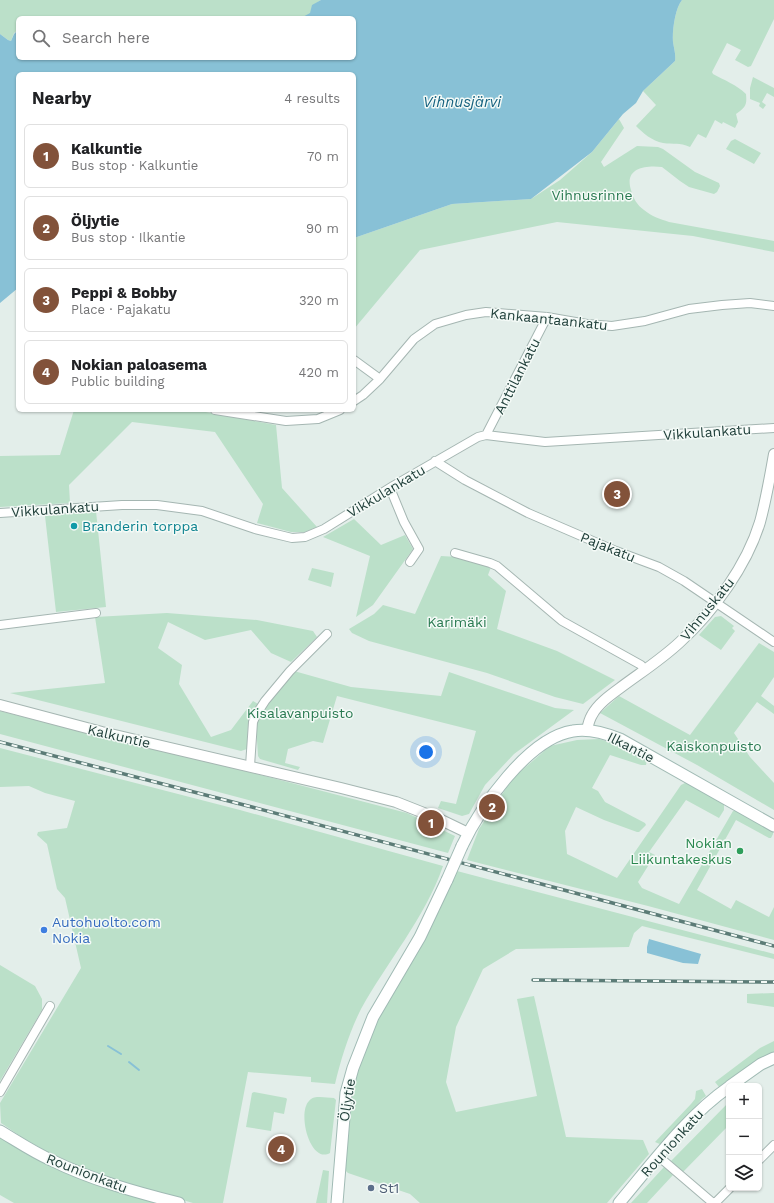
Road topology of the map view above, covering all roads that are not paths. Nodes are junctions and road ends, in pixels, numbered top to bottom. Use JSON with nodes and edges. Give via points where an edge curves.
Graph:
{"nodes":[{"id":1,"x":774,"y":306,"type":"edge"},
{"id":2,"x":547,"y":317,"type":"junction"},
{"id":3,"x":356,"y":361,"type":"edge"},
{"id":4,"x":380,"y":379,"type":"junction"},
{"id":5,"x":356,"y":400,"type":"edge"},
{"id":6,"x":229,"y":412,"type":"edge"},
{"id":7,"x":335,"y":412,"type":"edge"},
{"id":8,"x":774,"y":428,"type":"edge"},
{"id":9,"x":486,"y":435,"type":"junction"},
{"id":10,"x":774,"y":454,"type":"edge"},
{"id":11,"x":435,"y":461,"type":"junction"},
{"id":12,"x":390,"y":488,"type":"junction"},
{"id":13,"x":0,"y":513,"type":"edge"},
{"id":14,"x":455,"y":553,"type":"dead end"},
{"id":15,"x":410,"y":562,"type":"dead end"},
{"id":16,"x":716,"y":602,"type":"junction"},
{"id":17,"x":96,"y":613,"type":"dead end"},
{"id":18,"x":0,"y":625,"type":"edge"},
{"id":19,"x":327,"y":634,"type":"dead end"},
{"id":20,"x":774,"y":642,"type":"edge"},
{"id":21,"x":644,"y":669,"type":"junction"},
{"id":22,"x":0,"y":705,"type":"edge"},
{"id":23,"x":587,"y":730,"type":"junction"},
{"id":24,"x":250,"y":766,"type":"junction"},
{"id":25,"x":774,"y":826,"type":"edge"},
{"id":26,"x":468,"y":833,"type":"junction"},
{"id":27,"x":50,"y":1006,"type":"dead end"},
{"id":28,"x":774,"y":1058,"type":"edge"},
{"id":29,"x":733,"y":1083,"type":"edge"},
{"id":30,"x":726,"y":1088,"type":"edge"},
{"id":31,"x":0,"y":1092,"type":"edge"},
{"id":32,"x":0,"y":1131,"type":"edge"},
{"id":33,"x":774,"y":1145,"type":"edge"},
{"id":34,"x":658,"y":1156,"type":"junction"},
{"id":35,"x":762,"y":1157,"type":"edge"},
{"id":36,"x":727,"y":1191,"type":"edge"},
{"id":37,"x":179,"y":1203,"type":"edge"},
{"id":38,"x":337,"y":1203,"type":"edge"},
{"id":39,"x":620,"y":1203,"type":"edge"},
{"id":40,"x":714,"y":1203,"type":"edge"}],
"edges":[{"from":1,"to":2,"type":"street","name":"Kankaantaankatu","via":[[750,303],[689,309],[645,321],[612,326]]},
{"from":2,"to":4,"type":"street","name":"Kankaantaankatu","via":[[486,312],[435,324],[414,339]]},
{"from":2,"to":9,"type":"street","name":"Anttilankatu"},
{"from":3,"to":4,"type":"street"},
{"from":4,"to":5,"type":"street","name":"Kankaantaankatu"},
{"from":6,"to":7,"type":"street","via":[[286,421],[318,419]]},
{"from":8,"to":9,"type":"street","name":"Vikkulankatu","via":[[545,442]]},
{"from":9,"to":11,"type":"street","name":"Vikkulankatu"},
{"from":10,"to":16,"type":"street","name":"Vihnuskatu","via":[[766,499],[755,536],[745,559]]},
{"from":11,"to":12,"type":"street","name":"Vikkulankatu"},
{"from":11,"to":16,"type":"street","name":"Pajakatu","via":[[528,513],[659,567]]},
{"from":12,"to":13,"type":"street","name":"Vikkulankatu","via":[[324,529],[299,538],[268,532],[202,511],[157,505]]},
{"from":12,"to":15,"type":"street","via":[[419,549]]},
{"from":14,"to":21,"type":"street","via":[[497,566],[562,621]]},
{"from":16,"to":20,"type":"street","name":"Pajakatu"},
{"from":16,"to":21,"type":"street","name":"Vihnuskatu","via":[[682,641]]},
{"from":17,"to":18,"type":"street"},
{"from":19,"to":24,"type":"street","via":[[290,671],[256,715],[253,722]]},
{"from":21,"to":23,"type":"street","name":"Vihnuskatu","via":[[598,707],[591,716]]},
{"from":22,"to":24,"type":"street","name":"Kalkuntie","via":[[102,732]]},
{"from":23,"to":25,"type":"main road","name":"Ilkantie","via":[[620,739]]},
{"from":23,"to":26,"type":"main road","name":"Ilkantie","via":[[558,736],[528,756],[496,789]]},
{"from":24,"to":26,"type":"street","name":"Kalkuntie","via":[[396,802]]},
{"from":26,"to":38,"type":"main road","name":"Öljytie","bridge":true,"via":[[420,937],[373,1017],[353,1068],[346,1093]]},
{"from":27,"to":31,"type":"street"},
{"from":28,"to":29,"type":"main road","name":"Rounionkatu"},
{"from":30,"to":34,"type":"main road","name":"Rounionkatu","via":[[690,1121]]},
{"from":32,"to":37,"type":"main road","name":"Rounionkatu","via":[[77,1172],[119,1187]]},
{"from":33,"to":35,"type":"street"},
{"from":34,"to":39,"type":"main road","name":"Rounionkatu"},
{"from":34,"to":40,"type":"street"},
{"from":36,"to":40,"type":"street"}]}
